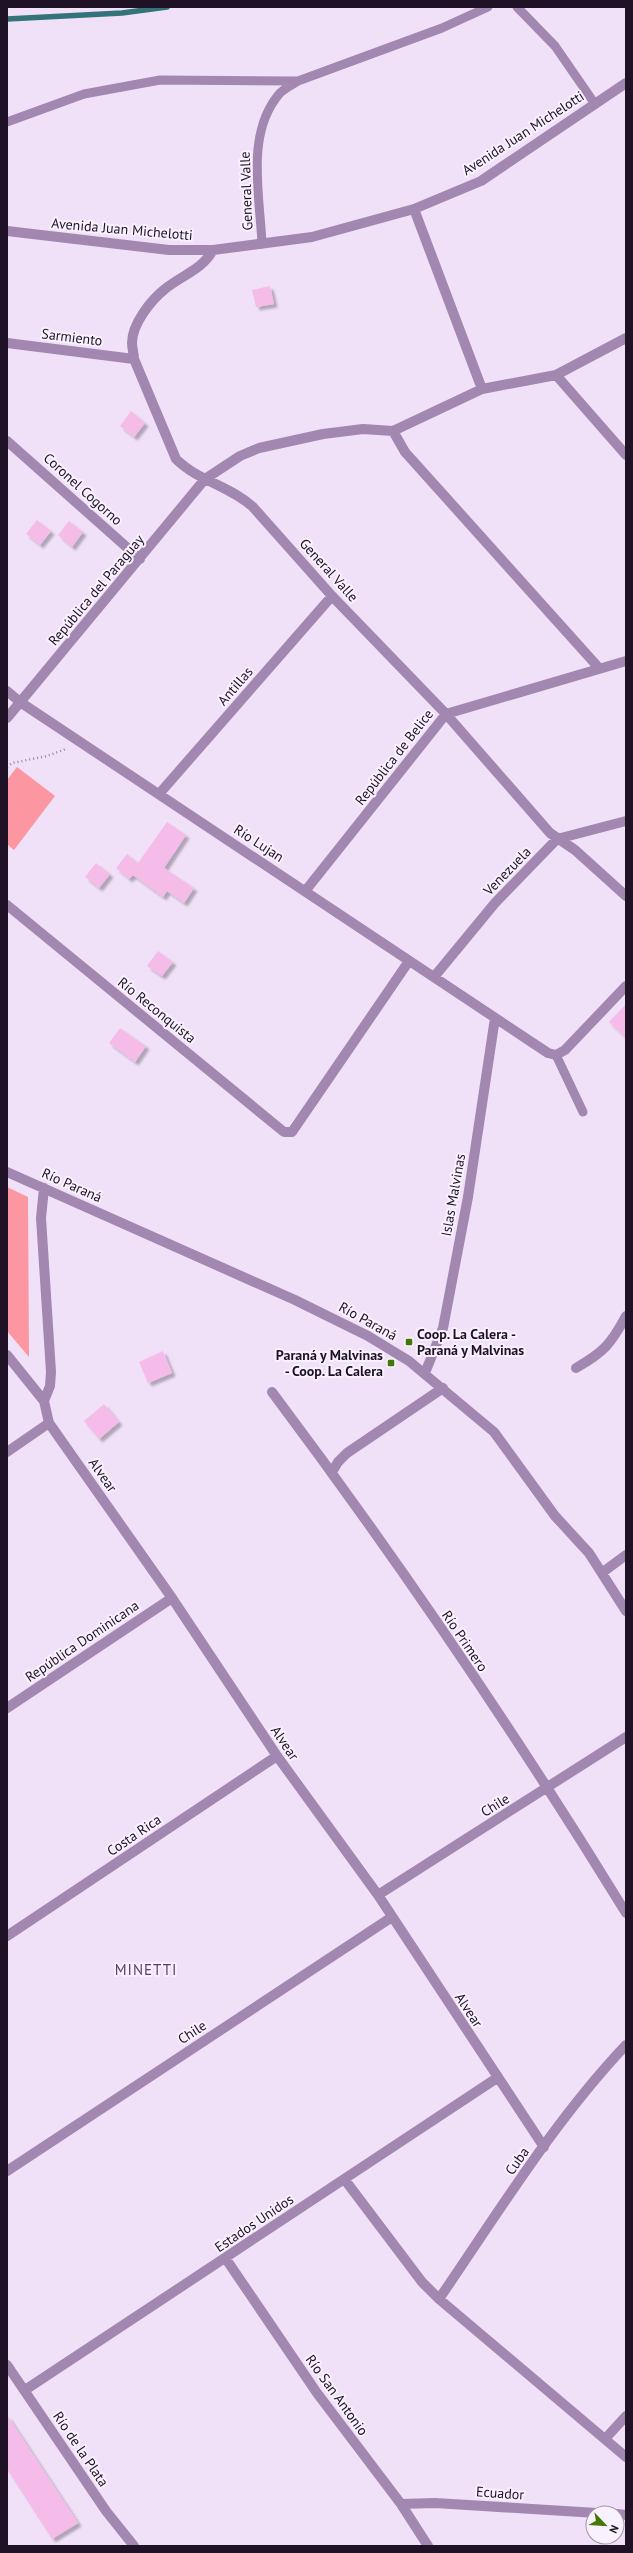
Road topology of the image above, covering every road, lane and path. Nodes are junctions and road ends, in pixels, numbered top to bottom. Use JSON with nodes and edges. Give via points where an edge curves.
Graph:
{"nodes":[{"id":1,"x":488,"y":7,"type":"edge"},
{"id":2,"x":517,"y":7,"type":"edge"},
{"id":3,"x":298,"y":81,"type":"junction"},
{"id":4,"x":626,"y":83,"type":"edge"},
{"id":5,"x":596,"y":104,"type":"junction"},
{"id":6,"x":7,"y":122,"type":"edge"},
{"id":7,"x":414,"y":209,"type":"junction"},
{"id":8,"x":7,"y":232,"type":"edge"},
{"id":9,"x":262,"y":244,"type":"junction"},
{"id":10,"x":213,"y":250,"type":"junction"},
{"id":11,"x":626,"y":338,"type":"edge"},
{"id":12,"x":7,"y":343,"type":"edge"},
{"id":13,"x":134,"y":359,"type":"junction"},
{"id":14,"x":556,"y":375,"type":"junction"},
{"id":15,"x":482,"y":389,"type":"junction"},
{"id":16,"x":393,"y":430,"type":"junction"},
{"id":17,"x":7,"y":441,"type":"edge"},
{"id":18,"x":626,"y":455,"type":"edge"},
{"id":19,"x":205,"y":479,"type":"junction"},
{"id":20,"x":140,"y":559,"type":"junction"},
{"id":21,"x":332,"y":596,"type":"junction"},
{"id":22,"x":626,"y":661,"type":"edge"},
{"id":23,"x":599,"y":668,"type":"junction"},
{"id":24,"x":7,"y":691,"type":"edge"},
{"id":25,"x":20,"y":702,"type":"junction"},
{"id":26,"x":446,"y":714,"type":"junction"},
{"id":27,"x":7,"y":718,"type":"edge"},
{"id":28,"x":82,"y":743,"type":"junction"},
{"id":29,"x":7,"y":767,"type":"edge"},
{"id":30,"x":159,"y":794,"type":"junction"},
{"id":31,"x":626,"y":821,"type":"edge"},
{"id":32,"x":557,"y":839,"type":"junction"},
{"id":33,"x":306,"y":890,"type":"junction"},
{"id":34,"x":626,"y":896,"type":"edge"},
{"id":35,"x":7,"y":905,"type":"edge"},
{"id":36,"x":409,"y":961,"type":"junction"},
{"id":37,"x":434,"y":977,"type":"junction"},
{"id":38,"x":626,"y":986,"type":"edge"},
{"id":39,"x":495,"y":1018,"type":"junction"},
{"id":40,"x":552,"y":1054,"type":"junction"},
{"id":41,"x":583,"y":1112,"type":"dead end"},
{"id":42,"x":7,"y":1172,"type":"edge"},
{"id":43,"x":44,"y":1188,"type":"junction"},
{"id":44,"x":626,"y":1316,"type":"edge"},
{"id":45,"x":7,"y":1355,"type":"edge"},
{"id":46,"x":576,"y":1368,"type":"dead end"},
{"id":47,"x":425,"y":1373,"type":"junction"},
{"id":48,"x":443,"y":1388,"type":"junction"},
{"id":49,"x":272,"y":1392,"type":"dead end"},
{"id":50,"x":44,"y":1401,"type":"junction"},
{"id":51,"x":48,"y":1423,"type":"junction"},
{"id":52,"x":7,"y":1452,"type":"edge"},
{"id":53,"x":332,"y":1472,"type":"junction"},
{"id":54,"x":626,"y":1555,"type":"edge"},
{"id":55,"x":603,"y":1572,"type":"junction"},
{"id":56,"x":172,"y":1598,"type":"junction"},
{"id":57,"x":626,"y":1611,"type":"edge"},
{"id":58,"x":7,"y":1708,"type":"edge"},
{"id":59,"x":626,"y":1737,"type":"edge"},
{"id":60,"x":277,"y":1756,"type":"junction"},
{"id":61,"x":549,"y":1787,"type":"junction"},
{"id":62,"x":378,"y":1895,"type":"junction"},
{"id":63,"x":626,"y":1913,"type":"edge"},
{"id":64,"x":392,"y":1917,"type":"junction"},
{"id":65,"x":7,"y":1936,"type":"edge"},
{"id":66,"x":626,"y":2045,"type":"edge"},
{"id":67,"x":497,"y":2078,"type":"junction"},
{"id":68,"x":544,"y":2147,"type":"junction"},
{"id":69,"x":7,"y":2171,"type":"edge"},
{"id":70,"x":345,"y":2180,"type":"junction"},
{"id":71,"x":226,"y":2259,"type":"junction"},
{"id":72,"x":439,"y":2299,"type":"junction"},
{"id":73,"x":7,"y":2365,"type":"edge"},
{"id":74,"x":25,"y":2390,"type":"junction"},
{"id":75,"x":626,"y":2416,"type":"edge"},
{"id":76,"x":605,"y":2439,"type":"junction"},
{"id":77,"x":626,"y":2457,"type":"edge"},
{"id":78,"x":401,"y":2504,"type":"junction"},
{"id":79,"x":585,"y":2512,"type":"edge"},
{"id":80,"x":134,"y":2546,"type":"edge"},
{"id":81,"x":428,"y":2546,"type":"edge"}],
"edges":[{"from":1,"to":3,"type":"lane","via":[[442,28]]},
{"from":2,"to":5,"type":"lane","via":[[555,46]]},
{"from":3,"to":6,"type":"lane","via":[[160,80],[84,94]]},
{"from":3,"to":9,"type":"lane","name":"General Valle","via":[[281,92],[263,123],[258,147]]},
{"from":4,"to":5,"type":"street","name":"Avenida Juan Michelotti"},
{"from":5,"to":7,"type":"street","name":"Avenida Juan Michelotti","via":[[481,181]]},
{"from":7,"to":9,"type":"street","name":"Avenida Juan Michelotti","via":[[312,237]]},
{"from":7,"to":15,"type":"street"},
{"from":8,"to":10,"type":"street","name":"Avenida Juan Michelotti","via":[[170,250]]},
{"from":9,"to":10,"type":"street","name":"Avenida Juan Michelotti"},
{"from":10,"to":13,"type":"street","name":"General Valle","via":[[207,260],[165,289],[146,310],[134,330]]},
{"from":11,"to":14,"type":"street"},
{"from":12,"to":13,"type":"street","name":"Sarmiento"},
{"from":13,"to":19,"type":"street","name":"General Valle","via":[[176,459],[187,470]]},
{"from":14,"to":15,"type":"street"},
{"from":14,"to":18,"type":"street"},
{"from":15,"to":16,"type":"street"},
{"from":16,"to":19,"type":"street","name":"República del Paraguay","via":[[363,429],[323,434],[259,448],[240,456]]},
{"from":16,"to":23,"type":"street","via":[[405,452]]},
{"from":17,"to":20,"type":"street","name":"Coronel Cogorno"},
{"from":19,"to":20,"type":"street","name":"República del Paraguay"},
{"from":19,"to":21,"type":"street","name":"General Valle","via":[[242,497]]},
{"from":20,"to":25,"type":"street","name":"República del Paraguay"},
{"from":21,"to":26,"type":"street","name":"General Valle"},
{"from":21,"to":30,"type":"street","name":"Antillas"},
{"from":22,"to":23,"type":"street","name":"República de Belice"},
{"from":23,"to":26,"type":"street","name":"República de Belice"},
{"from":24,"to":25,"type":"street","name":"Río Lujan"},
{"from":25,"to":27,"type":"street","name":"República del Paraguay"},
{"from":25,"to":28,"type":"street","name":"Río Lujan"},
{"from":26,"to":32,"type":"street","name":"General Valle"},
{"from":26,"to":33,"type":"street","name":"República de Belice"},
{"from":28,"to":29,"type":"path","via":[[47,756],[12,762]]},
{"from":28,"to":30,"type":"street","name":"Río Lujan"},
{"from":30,"to":33,"type":"street","name":"Río Lujan"},
{"from":31,"to":32,"type":"street"},
{"from":32,"to":34,"type":"street","name":"General Valle","via":[[575,850]]},
{"from":32,"to":37,"type":"street","name":"Venezuela","via":[[495,903]]},
{"from":33,"to":36,"type":"street","name":"Río Lujan"},
{"from":35,"to":36,"type":"street","name":"Río Reconquista","via":[[284,1132],[292,1132]]},
{"from":36,"to":37,"type":"street","name":"Río Lujan"},
{"from":37,"to":39,"type":"street","name":"Río Lujan"},
{"from":38,"to":40,"type":"street","via":[[565,1050]]},
{"from":39,"to":40,"type":"street","name":"Río Lujan"},
{"from":39,"to":47,"type":"street","name":"Islas Malvinas","via":[[468,1197],[443,1328]]},
{"from":40,"to":41,"type":"lane"},
{"from":42,"to":43,"type":"street","name":"Río Paraná"},
{"from":43,"to":47,"type":"street","name":"Río Paraná","via":[[333,1318],[368,1336]]},
{"from":43,"to":50,"type":"street","via":[[41,1218],[51,1372],[50,1386]]},
{"from":44,"to":46,"type":"street","via":[[614,1338],[599,1355]]},
{"from":45,"to":50,"type":"street","name":"Alvear"},
{"from":47,"to":48,"type":"street","name":"Río Paraná"},
{"from":48,"to":53,"type":"street","via":[[347,1453]]},
{"from":48,"to":55,"type":"street","name":"Río Paraná","via":[[494,1432],[555,1516]]},
{"from":49,"to":53,"type":"street","name":"Río Primero"},
{"from":50,"to":51,"type":"street","name":"Alvear"},
{"from":51,"to":52,"type":"street"},
{"from":51,"to":56,"type":"street","name":"Alvear"},
{"from":53,"to":61,"type":"street","name":"Río Primero"},
{"from":54,"to":55,"type":"street"},
{"from":55,"to":57,"type":"street","name":"Río Paraná"},
{"from":56,"to":58,"type":"street","name":"República Dominicana"},
{"from":56,"to":60,"type":"street","name":"Alvear"},
{"from":59,"to":61,"type":"street","name":"Chile"},
{"from":60,"to":62,"type":"street","name":"Alvear"},
{"from":60,"to":65,"type":"street","name":"Costa Rica"},
{"from":61,"to":62,"type":"street","name":"Chile"},
{"from":61,"to":63,"type":"street","name":"Río Primero"},
{"from":62,"to":64,"type":"street","name":"Alvear"},
{"from":64,"to":67,"type":"street","name":"Alvear"},
{"from":64,"to":69,"type":"street","name":"Chile"},
{"from":66,"to":68,"type":"street","name":"Cuba","via":[[606,2066]]},
{"from":67,"to":68,"type":"street","name":"Alvear"},
{"from":67,"to":70,"type":"street","name":"Estados Unidos"},
{"from":68,"to":72,"type":"street","name":"Cuba"},
{"from":70,"to":71,"type":"street","name":"Estados Unidos"},
{"from":70,"to":72,"type":"street","via":[[422,2282]]},
{"from":71,"to":74,"type":"street","name":"Estados Unidos"},
{"from":71,"to":78,"type":"street","name":"Río San Antonio","via":[[317,2393]]},
{"from":72,"to":76,"type":"street"},
{"from":73,"to":74,"type":"street","name":"Río de la Plata"},
{"from":74,"to":80,"type":"street","name":"Río de la Plata","via":[[106,2511]]},
{"from":75,"to":76,"type":"street"},
{"from":76,"to":77,"type":"street"},
{"from":78,"to":79,"type":"street","name":"Ecuador","via":[[435,2503]]},
{"from":78,"to":81,"type":"street","name":"Río San Antonio"}]}
